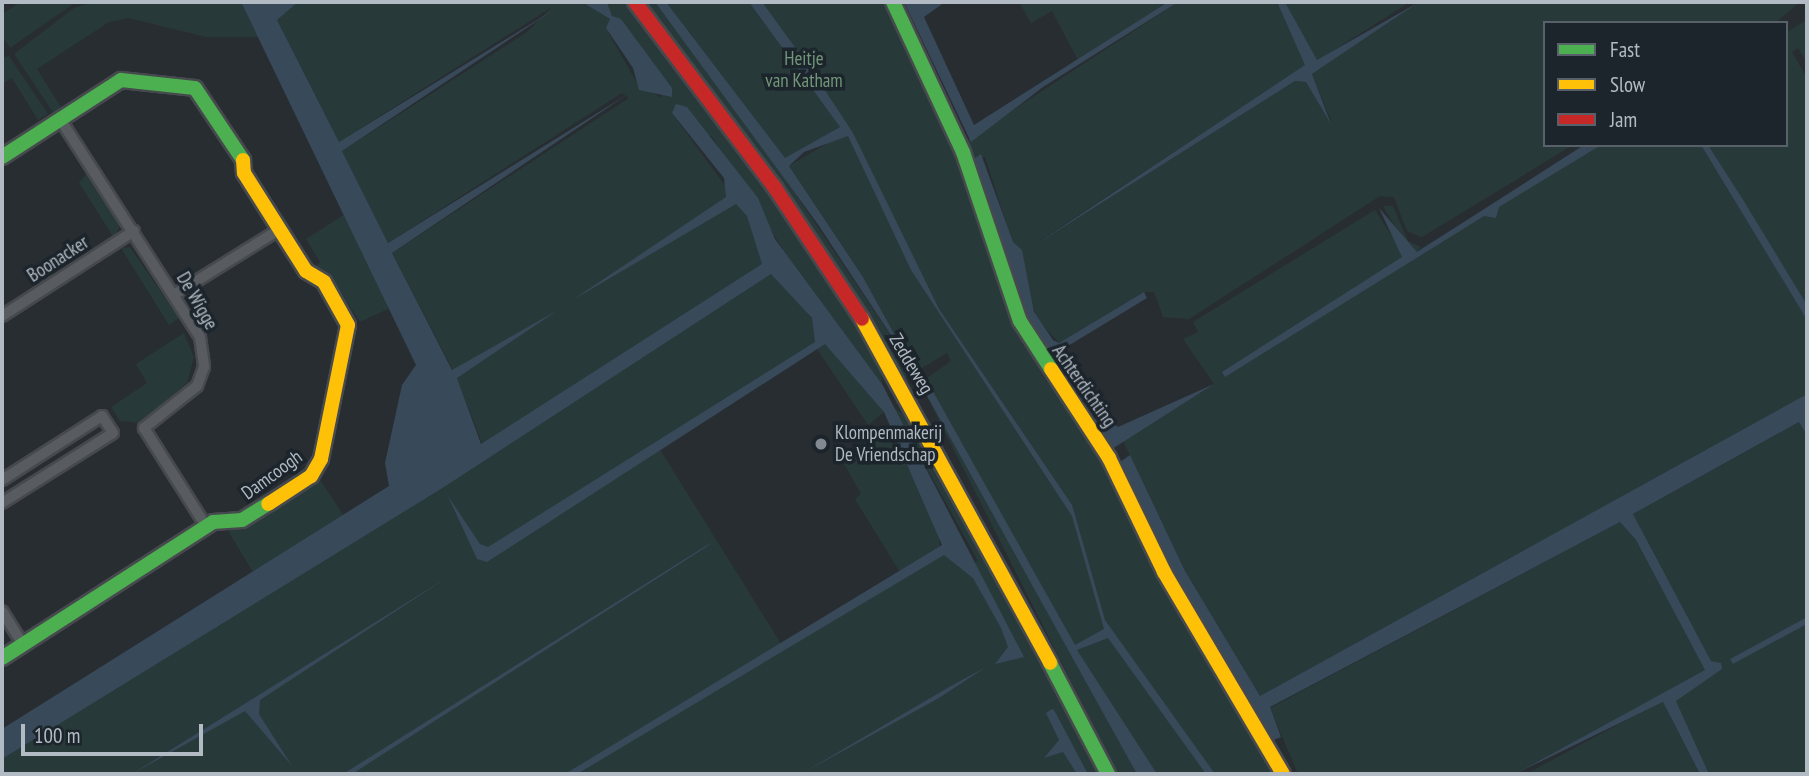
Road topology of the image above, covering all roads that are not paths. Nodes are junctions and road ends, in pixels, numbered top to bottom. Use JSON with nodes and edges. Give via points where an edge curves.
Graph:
{"nodes":[{"id":1,"x":635,"y":2,"type":"edge"},
{"id":2,"x":893,"y":2,"type":"edge"},
{"id":3,"x":60,"y":119,"type":"junction"},
{"id":4,"x":2,"y":157,"type":"edge"},
{"id":5,"x":280,"y":229,"type":"junction"},
{"id":6,"x":134,"y":231,"type":"junction"},
{"id":7,"x":174,"y":295,"type":"junction"},
{"id":8,"x":2,"y":316,"type":"edge"},
{"id":9,"x":2,"y":480,"type":"edge"},
{"id":10,"x":2,"y":503,"type":"edge"},
{"id":11,"x":206,"y":526,"type":"junction"},
{"id":12,"x":2,"y":611,"type":"edge"},
{"id":13,"x":23,"y":645,"type":"junction"},
{"id":14,"x":2,"y":658,"type":"edge"},
{"id":15,"x":1108,"y":774,"type":"edge"},
{"id":16,"x":1283,"y":774,"type":"edge"}],
"edges":[{"from":1,"to":15,"type":"street","name":"Zeddeweg","via":[[775,188],[865,324],[956,481]]},
{"from":2,"to":16,"type":"street","name":"Achterdichting","via":[[964,152],[1020,321],[1109,458],[1168,579]]},
{"from":3,"to":4,"type":"street","name":"Damcoogh"},
{"from":3,"to":5,"type":"street","name":"Damcoogh","via":[[129,77],[195,88],[242,153],[244,173]]},
{"from":3,"to":6,"type":"street","name":"De Wigge"},
{"from":5,"to":7,"type":"street"},
{"from":5,"to":11,"type":"street","name":"Damcoogh","via":[[306,271],[324,282],[348,325],[321,459],[310,476],[242,520]]},
{"from":6,"to":7,"type":"street","name":"De Wigge"},
{"from":6,"to":8,"type":"street","name":"Boonacker"},
{"from":7,"to":11,"type":"street","name":"De Wigge","via":[[200,337],[204,367],[188,396],[146,423],[145,434]]},
{"from":9,"to":10,"type":"street","via":[[102,416],[113,433]]},
{"from":11,"to":13,"type":"street","name":"Damcoogh"},
{"from":12,"to":13,"type":"street"},
{"from":13,"to":14,"type":"street","name":"Damcoogh"}]}
